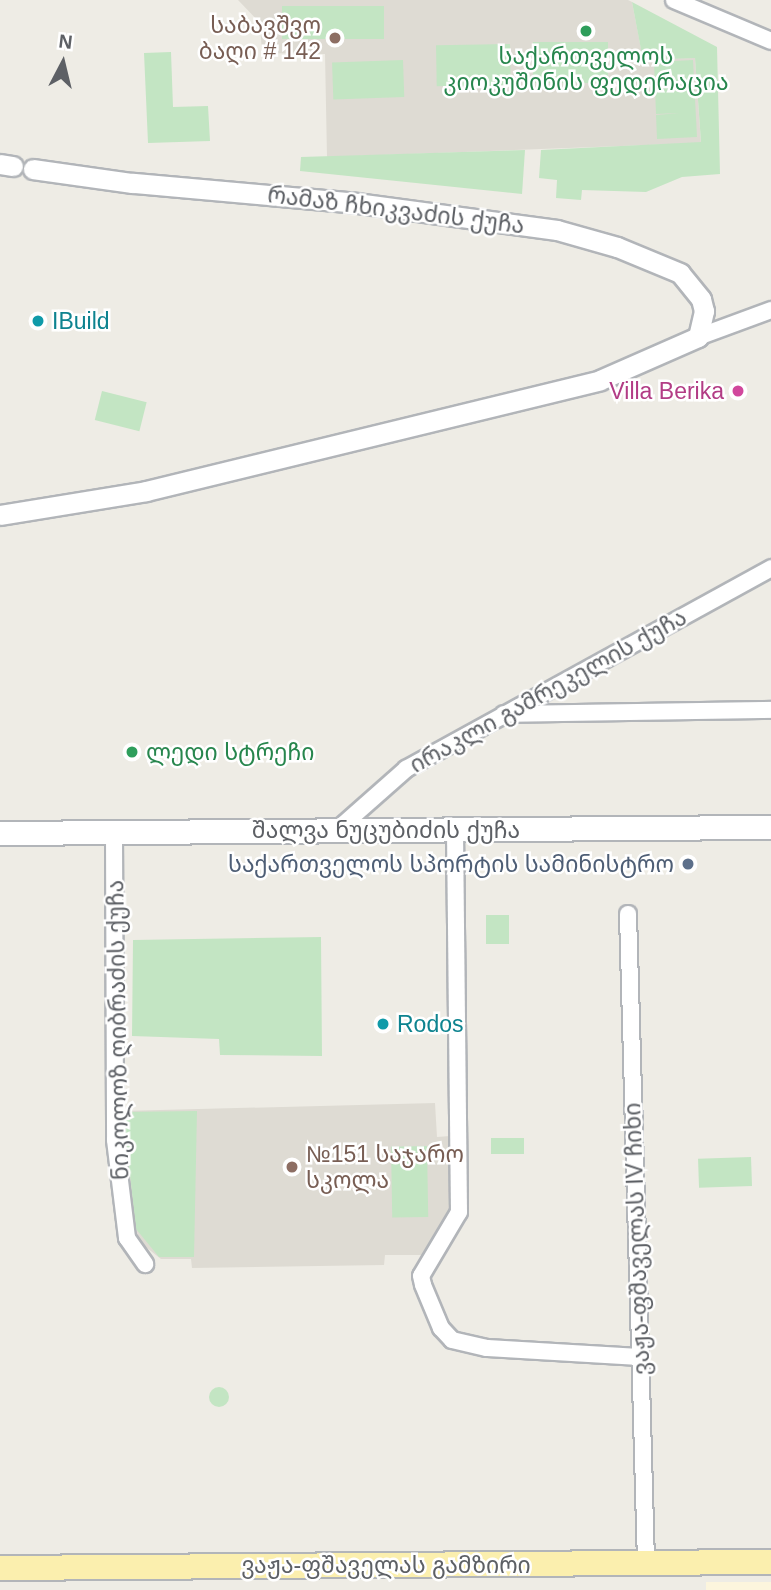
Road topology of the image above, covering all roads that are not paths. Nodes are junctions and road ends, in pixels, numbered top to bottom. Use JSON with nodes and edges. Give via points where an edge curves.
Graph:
{"nodes":[{"id":1,"x":674,"y":0,"type":"edge"},
{"id":2,"x":771,"y":41,"type":"edge"},
{"id":3,"x":33,"y":169,"type":"dead end"},
{"id":4,"x":771,"y":310,"type":"edge"},
{"id":5,"x":698,"y":337,"type":"junction"},
{"id":6,"x":0,"y":515,"type":"edge"},
{"id":7,"x":771,"y":568,"type":"edge"},
{"id":8,"x":771,"y":710,"type":"edge"},
{"id":9,"x":500,"y":714,"type":"junction"},
{"id":10,"x":771,"y":827,"type":"edge"},
{"id":11,"x":455,"y":830,"type":"junction"},
{"id":12,"x":336,"y":831,"type":"junction"},
{"id":13,"x":114,"y":832,"type":"junction"},
{"id":14,"x":0,"y":833,"type":"edge"},
{"id":15,"x":628,"y":914,"type":"dead end"},
{"id":16,"x":145,"y":1264,"type":"dead end"},
{"id":17,"x":640,"y":1357,"type":"junction"},
{"id":18,"x":771,"y":1562,"type":"edge"},
{"id":19,"x":646,"y":1563,"type":"junction"},
{"id":20,"x":0,"y":1568,"type":"edge"}],
"edges":[{"from":1,"to":2,"type":"street"},
{"from":3,"to":5,"type":"street","name":"რამაზ ჩხიკვაძის ქუჩა","via":[[132,183],[358,203],[557,230],[617,247],[680,273],[705,311]]},
{"from":4,"to":5,"type":"street"},
{"from":5,"to":6,"type":"street","via":[[600,380],[146,491]]},
{"from":7,"to":9,"type":"street","name":"ირაკლი გამრეკელის ქუჩა"},
{"from":8,"to":9,"type":"street"},
{"from":9,"to":12,"type":"street","name":"ირაკლი გამრეკელის ქუჩა","via":[[406,769]]},
{"from":10,"to":11,"type":"main road","name":"შალვა ნუცუბიძის ქუჩა"},
{"from":11,"to":12,"type":"main road","name":"შალვა ნუცუბიძის ქუჩა"},
{"from":11,"to":17,"type":"street","via":[[459,1212],[421,1276],[440,1328],[452,1340],[501,1349]]},
{"from":12,"to":13,"type":"main road","name":"შალვა ნუცუბიძის ქუჩა"},
{"from":13,"to":14,"type":"main road","name":"შალვა ნუცუბიძის ქუჩა"},
{"from":13,"to":16,"type":"street","name":"ნიკოლოზ ღიბრაძის ქუჩა","via":[[115,1140],[127,1238]]},
{"from":15,"to":17,"type":"street","name":"ვაჟა-ფშაველას IV ჩიხი"},
{"from":17,"to":19,"type":"street","name":"ვაჟა-ფშაველას IV ჩიხი"},
{"from":18,"to":19,"type":"main road","name":"ვაჟა-ფშაველას გამზირი"},
{"from":19,"to":20,"type":"main road","name":"ვაჟა-ფშაველას გამზირი"}]}
